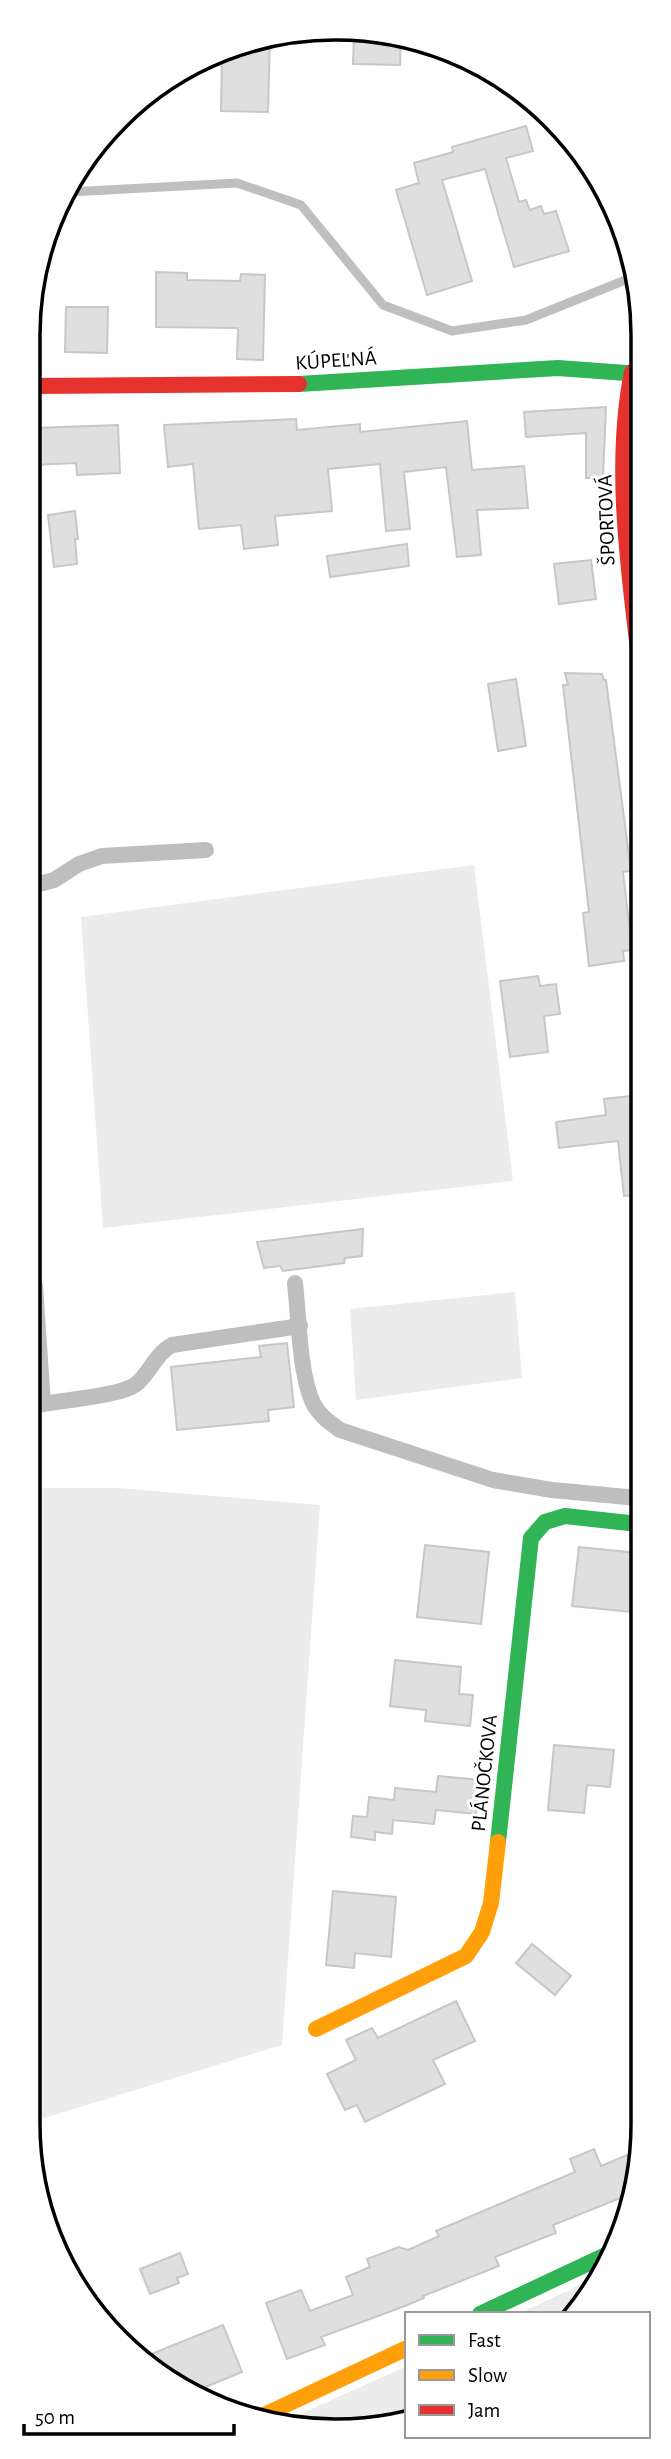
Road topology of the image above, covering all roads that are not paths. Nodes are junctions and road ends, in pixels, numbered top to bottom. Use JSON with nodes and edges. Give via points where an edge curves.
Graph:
{"nodes":[{"id":1,"x":631,"y":373,"type":"edge"},
{"id":2,"x":631,"y":383,"type":"edge"},
{"id":3,"x":40,"y":386,"type":"edge"},
{"id":4,"x":631,"y":590,"type":"edge"},
{"id":5,"x":206,"y":850,"type":"dead end"},
{"id":6,"x":40,"y":884,"type":"edge"},
{"id":7,"x":295,"y":1283,"type":"dead end"},
{"id":8,"x":300,"y":1326,"type":"junction"},
{"id":9,"x":40,"y":1404,"type":"edge"},
{"id":10,"x":631,"y":1498,"type":"edge"},
{"id":11,"x":631,"y":1523,"type":"edge"},
{"id":12,"x":316,"y":2029,"type":"dead end"},
{"id":13,"x":597,"y":2259,"type":"edge"},
{"id":14,"x":484,"y":2312,"type":"edge"},
{"id":15,"x":405,"y":2349,"type":"edge"},
{"id":16,"x":271,"y":2412,"type":"edge"}],
"edges":[{"from":1,"to":3,"type":"street","name":"KÚPEĽNÁ","via":[[546,369],[303,384]]},
{"from":2,"to":4,"type":"street","name":"ŠPORTOVÁ","via":[[624,456]]},
{"from":5,"to":6,"type":"lane","via":[[103,856]]},
{"from":7,"to":8,"type":"lane"},
{"from":8,"to":9,"type":"lane","via":[[172,1345],[132,1387]]},
{"from":8,"to":10,"type":"lane","via":[[305,1378],[314,1404],[324,1419],[340,1430],[493,1480]]},
{"from":11,"to":12,"type":"street","name":"PLÁNOČKOVA","via":[[565,1516],[545,1522],[531,1538],[491,1903],[482,1932],[466,1956]]},
{"from":13,"to":14,"type":"street"},
{"from":15,"to":16,"type":"street"}]}
